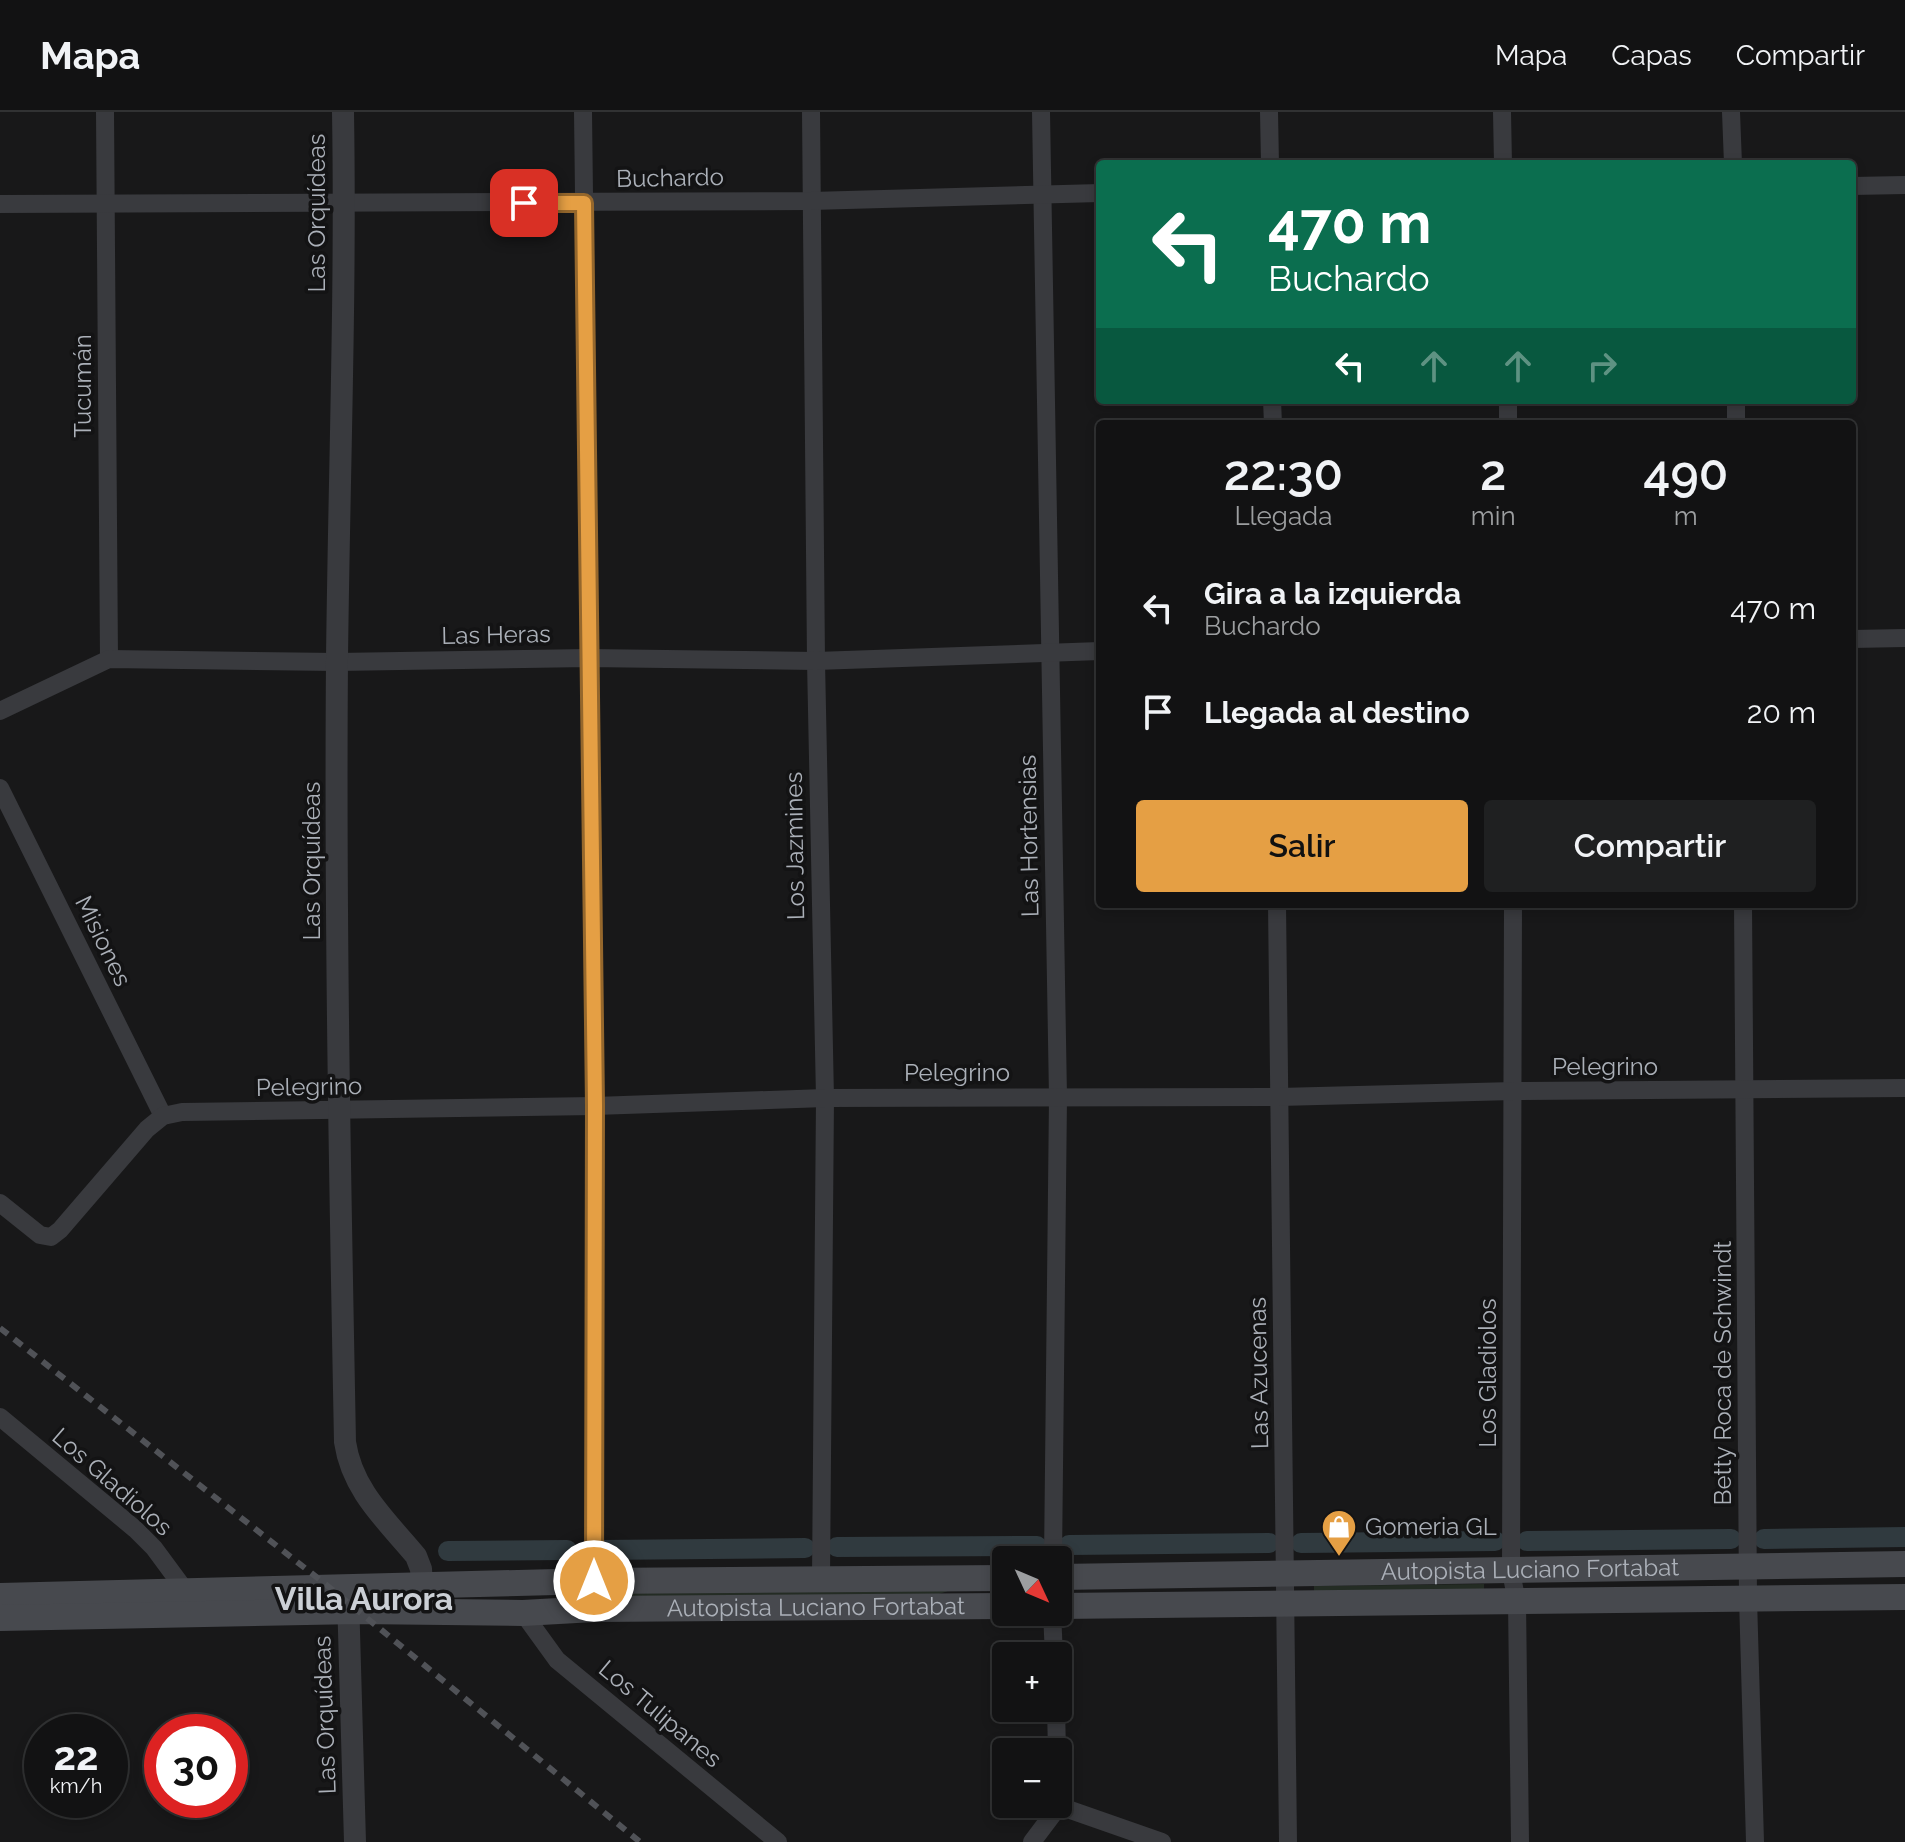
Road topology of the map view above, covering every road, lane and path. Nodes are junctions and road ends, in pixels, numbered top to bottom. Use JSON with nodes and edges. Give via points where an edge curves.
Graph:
{"nodes":[{"id":1,"x":105,"y":112,"type":"edge"},
{"id":2,"x":343,"y":112,"type":"edge"},
{"id":3,"x":583,"y":112,"type":"edge"},
{"id":4,"x":811,"y":112,"type":"edge"},
{"id":5,"x":1041,"y":112,"type":"edge"},
{"id":6,"x":1269,"y":112,"type":"edge"},
{"id":7,"x":1502,"y":112,"type":"edge"},
{"id":8,"x":1731,"y":112,"type":"edge"},
{"id":9,"x":1270,"y":160,"type":"edge"},
{"id":10,"x":1503,"y":160,"type":"edge"},
{"id":11,"x":1733,"y":160,"type":"edge"},
{"id":12,"x":1905,"y":185,"type":"edge"},
{"id":13,"x":1856,"y":186,"type":"edge"},
{"id":14,"x":1042,"y":193,"type":"junction"},
{"id":15,"x":1096,"y":193,"type":"edge"},
{"id":16,"x":811,"y":201,"type":"junction"},
{"id":17,"x":344,"y":203,"type":"junction"},
{"id":18,"x":584,"y":203,"type":"junction"},
{"id":19,"x":0,"y":204,"type":"edge"},
{"id":20,"x":106,"y":204,"type":"junction"},
{"id":21,"x":1905,"y":638,"type":"edge"},
{"id":22,"x":1856,"y":639,"type":"edge"},
{"id":23,"x":1050,"y":651,"type":"junction"},
{"id":24,"x":1096,"y":651,"type":"edge"},
{"id":25,"x":588,"y":658,"type":"junction"},
{"id":26,"x":109,"y":659,"type":"junction"},
{"id":27,"x":816,"y":661,"type":"junction"},
{"id":28,"x":337,"y":662,"type":"junction"},
{"id":29,"x":0,"y":711,"type":"edge"},
{"id":30,"x":0,"y":788,"type":"edge"},
{"id":31,"x":1277,"y":908,"type":"edge"},
{"id":32,"x":1513,"y":908,"type":"edge"},
{"id":33,"x":1743,"y":908,"type":"edge"},
{"id":34,"x":1905,"y":1088,"type":"edge"},
{"id":35,"x":1514,"y":1091,"type":"junction"},
{"id":36,"x":1746,"y":1091,"type":"junction"},
{"id":37,"x":1058,"y":1097,"type":"junction"},
{"id":38,"x":1279,"y":1097,"type":"junction"},
{"id":39,"x":825,"y":1098,"type":"junction"},
{"id":40,"x":595,"y":1106,"type":"junction"},
{"id":41,"x":338,"y":1111,"type":"junction"},
{"id":42,"x":163,"y":1116,"type":"junction"},
{"id":43,"x":0,"y":1203,"type":"edge"},
{"id":44,"x":0,"y":1417,"type":"edge"},
{"id":45,"x":1053,"y":1546,"type":"edge"},
{"id":46,"x":1905,"y":1564,"type":"edge"},
{"id":47,"x":1747,"y":1566,"type":"junction"},
{"id":48,"x":1285,"y":1572,"type":"junction"},
{"id":49,"x":1511,"y":1572,"type":"junction"},
{"id":50,"x":1072,"y":1577,"type":"edge"},
{"id":51,"x":992,"y":1578,"type":"edge"},
{"id":52,"x":821,"y":1579,"type":"junction"},
{"id":53,"x":594,"y":1581,"type":"junction"},
{"id":54,"x":422,"y":1585,"type":"junction"},
{"id":55,"x":185,"y":1590,"type":"junction"},
{"id":56,"x":0,"y":1596,"type":"edge"},
{"id":57,"x":1905,"y":1597,"type":"edge"},
{"id":58,"x":1748,"y":1598,"type":"junction"},
{"id":59,"x":348,"y":1599,"type":"junction"},
{"id":60,"x":1517,"y":1602,"type":"junction"},
{"id":61,"x":1286,"y":1605,"type":"junction"},
{"id":62,"x":992,"y":1606,"type":"edge"},
{"id":63,"x":1072,"y":1606,"type":"edge"},
{"id":64,"x":594,"y":1609,"type":"junction"},
{"id":65,"x":523,"y":1613,"type":"junction"},
{"id":66,"x":0,"y":1618,"type":"edge"},
{"id":67,"x":1072,"y":1811,"type":"edge"},
{"id":68,"x":1050,"y":1818,"type":"edge"},
{"id":69,"x":355,"y":1842,"type":"edge"},
{"id":70,"x":778,"y":1842,"type":"edge"},
{"id":71,"x":1032,"y":1842,"type":"edge"},
{"id":72,"x":1162,"y":1842,"type":"edge"},
{"id":73,"x":1288,"y":1842,"type":"edge"},
{"id":74,"x":1520,"y":1842,"type":"edge"},
{"id":75,"x":1755,"y":1842,"type":"edge"}],
"edges":[{"from":1,"to":20,"type":"street","name":"Tucumán"},
{"from":2,"to":17,"type":"street","name":"Las Orquídeas"},
{"from":3,"to":18,"type":"street"},
{"from":4,"to":16,"type":"street","name":"Los Jazmines"},
{"from":5,"to":14,"type":"street","name":"Las Hortensias"},
{"from":6,"to":9,"type":"street"},
{"from":7,"to":10,"type":"street"},
{"from":8,"to":11,"type":"street"},
{"from":12,"to":13,"type":"street"},
{"from":14,"to":15,"type":"street","name":"Buchardo"},
{"from":14,"to":16,"type":"street","name":"Buchardo"},
{"from":14,"to":23,"type":"street","name":"Las Hortensias"},
{"from":16,"to":18,"type":"street","name":"Buchardo"},
{"from":16,"to":27,"type":"street","name":"Los Jazmines"},
{"from":17,"to":18,"type":"street","name":"Buchardo"},
{"from":17,"to":20,"type":"street","name":"Buchardo"},
{"from":17,"to":28,"type":"street","name":"Las Orquídeas"},
{"from":18,"to":25,"type":"street"},
{"from":19,"to":20,"type":"street","name":"Buchardo"},
{"from":20,"to":26,"type":"street","name":"Tucumán"},
{"from":21,"to":22,"type":"street"},
{"from":23,"to":24,"type":"street","name":"Las Heras"},
{"from":23,"to":27,"type":"street","name":"Las Heras"},
{"from":23,"to":37,"type":"street","name":"Las Hortensias"},
{"from":25,"to":27,"type":"street","name":"Las Heras"},
{"from":25,"to":28,"type":"street","name":"Las Heras"},
{"from":25,"to":40,"type":"street"},
{"from":26,"to":28,"type":"street","name":"Las Heras"},
{"from":26,"to":29,"type":"street","name":"Las Heras"},
{"from":27,"to":39,"type":"street","name":"Los Jazmines"},
{"from":28,"to":41,"type":"street","name":"Las Orquídeas"},
{"from":30,"to":42,"type":"street","name":"Misiones"},
{"from":31,"to":38,"type":"street","name":"Las Azucenas"},
{"from":32,"to":35,"type":"street","name":"Los Gladiolos"},
{"from":33,"to":36,"type":"street","name":"Betty Roca de Schwindt"},
{"from":34,"to":36,"type":"street","name":"Pelegrino"},
{"from":35,"to":36,"type":"street","name":"Pelegrino"},
{"from":35,"to":38,"type":"street","name":"Pelegrino"},
{"from":35,"to":49,"type":"street","name":"Los Gladiolos"},
{"from":36,"to":47,"type":"street","name":"Betty Roca de Schwindt"},
{"from":37,"to":38,"type":"street","name":"Pelegrino"},
{"from":37,"to":39,"type":"street","name":"Pelegrino"},
{"from":37,"to":45,"type":"street","name":"Las Hortensias"},
{"from":38,"to":48,"type":"street","name":"Las Azucenas"},
{"from":39,"to":40,"type":"street","name":"Pelegrino"},
{"from":39,"to":52,"type":"street","name":"Los Jazmines"},
{"from":40,"to":41,"type":"street","name":"Pelegrino"},
{"from":40,"to":53,"type":"street"},
{"from":41,"to":42,"type":"street","name":"Pelegrino"},
{"from":41,"to":54,"type":"street","name":"Las Orquídeas","via":[[348,1462],[357,1485],[416,1556]]},
{"from":42,"to":43,"type":"street","via":[[51,1237],[40,1235]]},
{"from":44,"to":55,"type":"street","name":"Los Gladiolos","via":[[135,1529]]},
{"from":46,"to":47,"type":"main road","name":"Autopista Luciano Fortabat"},
{"from":47,"to":49,"type":"main road","name":"Autopista Luciano Fortabat"},
{"from":47,"to":58,"type":"street","name":"Betty Roca de Schwindt"},
{"from":48,"to":49,"type":"main road","name":"Autopista Luciano Fortabat"},
{"from":48,"to":50,"type":"main road","name":"Autopista Luciano Fortabat"},
{"from":48,"to":61,"type":"street","name":"Las Azucenas"},
{"from":49,"to":60,"type":"street","name":"Los Gladiolos"},
{"from":51,"to":52,"type":"main road","name":"Autopista Luciano Fortabat"},
{"from":52,"to":53,"type":"main road","name":"Autopista Luciano Fortabat"},
{"from":53,"to":54,"type":"main road","name":"Autopista Luciano Fortabat"},
{"from":53,"to":64,"type":"street"},
{"from":54,"to":59,"type":"main road","name":"Autopista Luciano Fortabat"},
{"from":55,"to":56,"type":"main road","name":"Autopista Luciano Fortabat"},
{"from":55,"to":59,"type":"main road","name":"Autopista Luciano Fortabat"},
{"from":57,"to":58,"type":"main road","name":"Autopista Luciano Fortabat"},
{"from":58,"to":60,"type":"main road","name":"Autopista Luciano Fortabat"},
{"from":58,"to":75,"type":"street","name":"Betty Roca de Schwindt"},
{"from":59,"to":65,"type":"main road","name":"Autopista Luciano Fortabat"},
{"from":59,"to":66,"type":"main road","name":"Autopista Luciano Fortabat"},
{"from":59,"to":69,"type":"street","name":"Las Orquídeas"},
{"from":60,"to":61,"type":"main road","name":"Autopista Luciano Fortabat"},
{"from":60,"to":74,"type":"street","name":"Los Gladiolos"},
{"from":61,"to":63,"type":"main road","name":"Autopista Luciano Fortabat"},
{"from":61,"to":73,"type":"street","name":"Las Azucenas"},
{"from":62,"to":64,"type":"main road","name":"Autopista Luciano Fortabat"},
{"from":64,"to":65,"type":"main road","name":"Autopista Luciano Fortabat"},
{"from":65,"to":70,"type":"street","name":"Los Tulipanes","via":[[557,1660]]},
{"from":67,"to":72,"type":"street"},
{"from":68,"to":71,"type":"street"}]}
